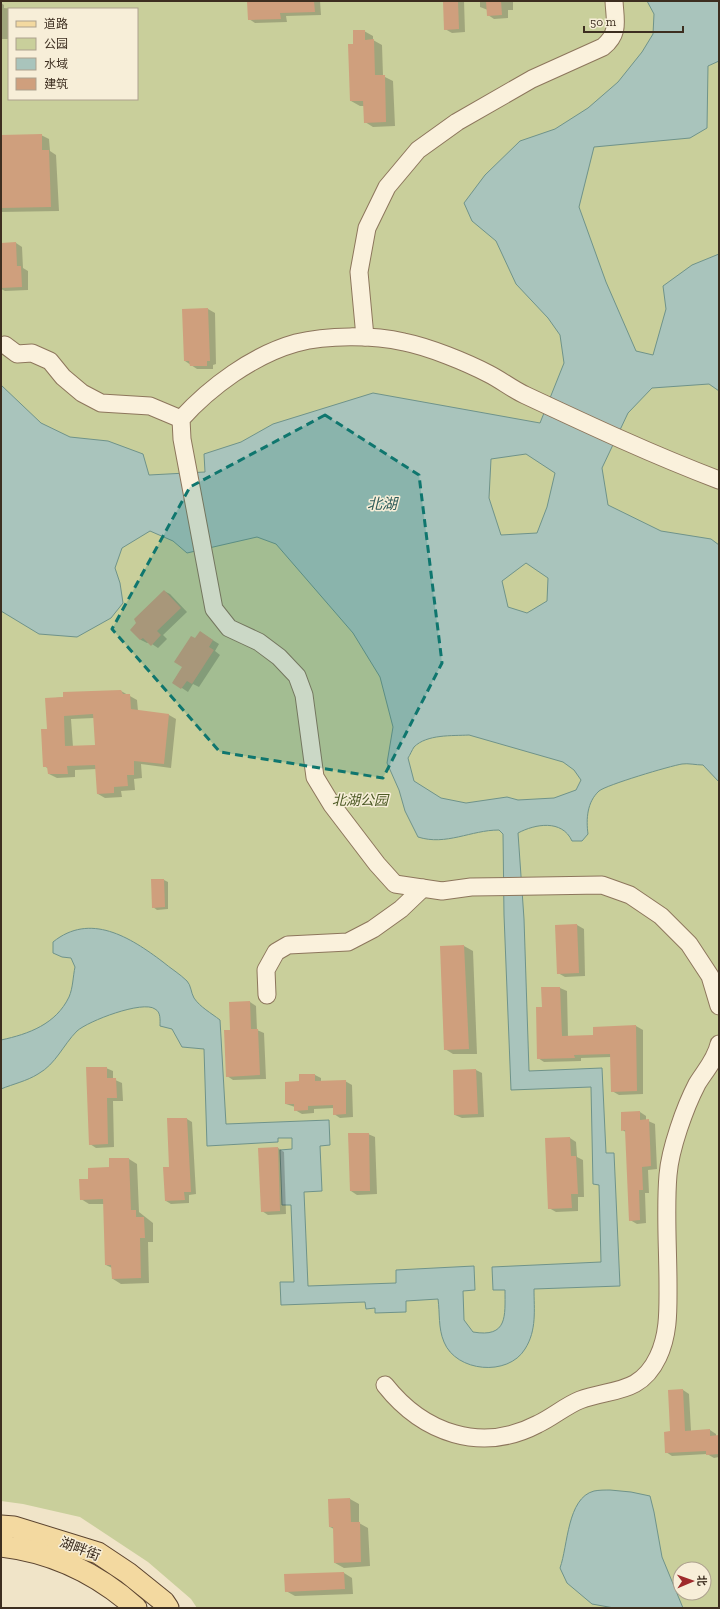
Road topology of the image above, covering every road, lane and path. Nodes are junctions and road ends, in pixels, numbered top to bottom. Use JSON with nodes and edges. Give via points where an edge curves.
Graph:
{"nodes":[{"id":1,"x":614,"y":1,"type":"edge"},
{"id":2,"x":365,"y":337,"type":"junction"},
{"id":3,"x":5,"y":345,"type":"dead end"},
{"id":4,"x":181,"y":419,"type":"junction"},
{"id":5,"x":719,"y":480,"type":"edge"},
{"id":6,"x":423,"y":888,"type":"junction"},
{"id":7,"x":267,"y":994,"type":"dead end"},
{"id":8,"x":719,"y":1006,"type":"edge"},
{"id":9,"x":719,"y":1044,"type":"edge"},
{"id":10,"x":385,"y":1385,"type":"dead end"},
{"id":11,"x":1,"y":1526,"type":"edge"},
{"id":12,"x":1,"y":1546,"type":"edge"},
{"id":13,"x":136,"y":1608,"type":"edge"},
{"id":14,"x":168,"y":1608,"type":"edge"}],
"edges":[{"from":1,"to":2,"type":"street","via":[[615,26],[612,39],[603,47],[532,79],[457,122],[418,150],[387,187],[367,228],[359,272]]},
{"from":2,"to":4,"type":"street","via":[[296,343],[271,352],[229,376],[196,402]]},
{"from":2,"to":5,"type":"street","via":[[404,342],[443,355],[489,374],[522,394],[635,446]]},
{"from":3,"to":4,"type":"street","via":[[17,354],[32,353],[50,361],[63,377],[82,393],[101,403],[150,406]]},
{"from":4,"to":6,"type":"street","via":[[182,439],[214,608],[229,628],[259,642],[279,657],[296,676],[304,695],[315,777],[332,805],[377,864],[396,884]]},
{"from":6,"to":7,"type":"street","via":[[401,909],[373,929],[348,942],[288,945],[276,952],[266,970]]},
{"from":6,"to":8,"type":"street","via":[[442,890],[471,887],[602,885],[630,895],[661,916],[689,944],[710,976]]},
{"from":9,"to":10,"type":"street","via":[[697,1084],[677,1134],[668,1175],[668,1331],[658,1358],[642,1379],[625,1390],[588,1397],[573,1403],[521,1432],[472,1438],[447,1433],[420,1420],[397,1400]]},
{"from":11,"to":14,"type":"main road","name":"湖畔街","via":[[14,1527],[98,1554],[128,1573]]},
{"from":12,"to":13,"type":"main road","name":"湖畔街","via":[[27,1549],[66,1563],[105,1583]]}]}
